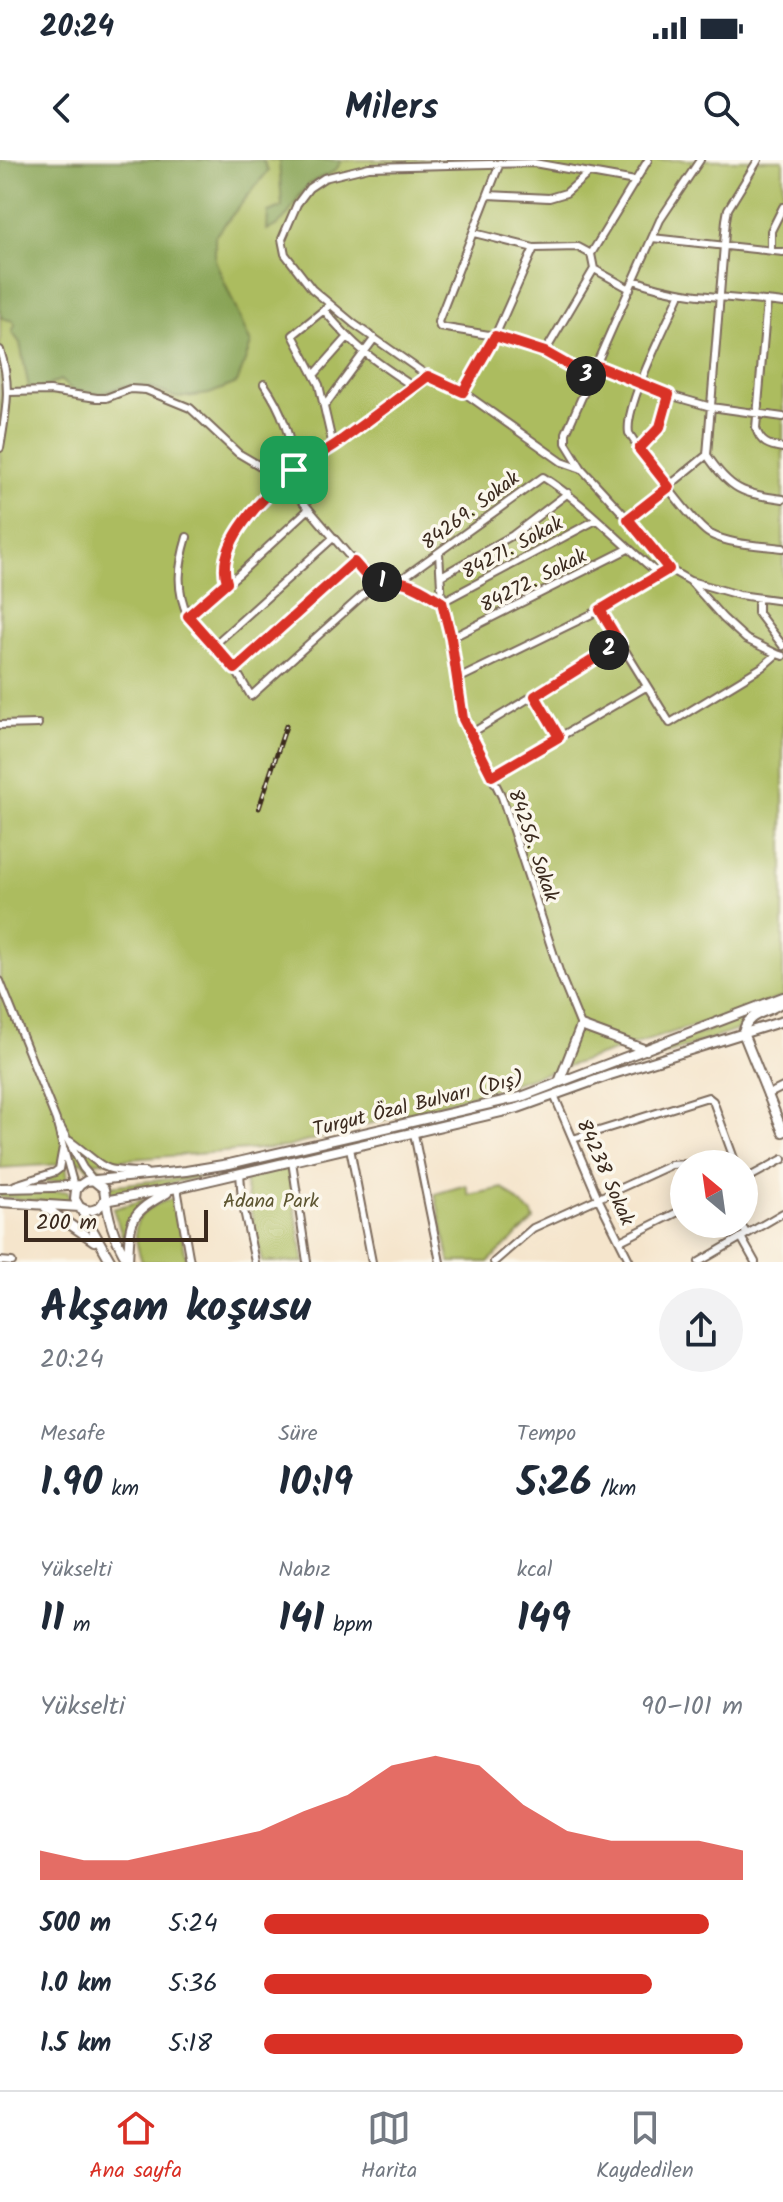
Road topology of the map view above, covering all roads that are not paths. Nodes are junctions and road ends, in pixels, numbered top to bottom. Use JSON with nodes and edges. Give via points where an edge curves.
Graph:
{"nodes":[{"id":1,"x":648,"y":160,"type":"edge"},
{"id":2,"x":700,"y":160,"type":"edge"},
{"id":3,"x":744,"y":160,"type":"edge"},
{"id":4,"x":500,"y":163,"type":"junction"},
{"id":5,"x":756,"y":163,"type":"edge"},
{"id":6,"x":589,"y":173,"type":"junction"},
{"id":7,"x":635,"y":181,"type":"junction"},
{"id":8,"x":488,"y":195,"type":"junction"},
{"id":9,"x":783,"y":207,"type":"edge"},
{"id":10,"x":474,"y":233,"type":"junction"},
{"id":11,"x":652,"y":238,"type":"junction"},
{"id":12,"x":723,"y":245,"type":"junction"},
{"id":13,"x":534,"y":248,"type":"junction"},
{"id":14,"x":771,"y":251,"type":"junction"},
{"id":15,"x":783,"y":252,"type":"edge"},
{"id":16,"x":591,"y":254,"type":"junction"},
{"id":17,"x":594,"y":269,"type":"junction"},
{"id":18,"x":634,"y":280,"type":"junction"},
{"id":19,"x":630,"y":289,"type":"junction"},
{"id":20,"x":680,"y":294,"type":"junction"},
{"id":21,"x":720,"y":295,"type":"junction"},
{"id":22,"x":767,"y":301,"type":"junction"},
{"id":23,"x":783,"y":303,"type":"edge"},
{"id":24,"x":327,"y":308,"type":"junction"},
{"id":25,"x":495,"y":336,"type":"junction"},
{"id":26,"x":347,"y":338,"type":"junction"},
{"id":27,"x":374,"y":339,"type":"junction"},
{"id":28,"x":0,"y":350,"type":"edge"},
{"id":29,"x":545,"y":352,"type":"junction"},
{"id":30,"x":364,"y":354,"type":"junction"},
{"id":31,"x":595,"y":365,"type":"junction"},
{"id":32,"x":315,"y":374,"type":"junction"},
{"id":33,"x":428,"y":376,"type":"junction"},
{"id":34,"x":589,"y":377,"type":"junction"},
{"id":35,"x":641,"y":383,"type":"junction"},
{"id":36,"x":264,"y":384,"type":"dead end"},
{"id":37,"x":414,"y":387,"type":"junction"},
{"id":38,"x":9,"y":392,"type":"junction"},
{"id":39,"x":463,"y":392,"type":"junction"},
{"id":40,"x":669,"y":395,"type":"junction"},
{"id":41,"x":326,"y":404,"type":"junction"},
{"id":42,"x":711,"y":407,"type":"junction"},
{"id":43,"x":757,"y":413,"type":"junction"},
{"id":44,"x":783,"y":417,"type":"edge"},
{"id":45,"x":333,"y":446,"type":"junction"},
{"id":46,"x":0,"y":448,"type":"edge"},
{"id":47,"x":783,"y":448,"type":"edge"},
{"id":48,"x":639,"y":449,"type":"junction"},
{"id":49,"x":707,"y":455,"type":"junction"},
{"id":50,"x":582,"y":469,"type":"junction"},
{"id":51,"x":294,"y":470,"type":"junction"},
{"id":52,"x":284,"y":480,"type":"junction"},
{"id":53,"x":669,"y":487,"type":"junction"},
{"id":54,"x":568,"y":493,"type":"junction"},
{"id":55,"x":783,"y":499,"type":"edge"},
{"id":56,"x":309,"y":509,"type":"junction"},
{"id":57,"x":628,"y":519,"type":"junction"},
{"id":58,"x":596,"y":520,"type":"junction"},
{"id":59,"x":187,"y":537,"type":"dead end"},
{"id":60,"x":333,"y":538,"type":"junction"},
{"id":61,"x":783,"y":548,"type":"edge"},
{"id":62,"x":628,"y":549,"type":"junction"},
{"id":63,"x":439,"y":553,"type":"junction"},
{"id":64,"x":354,"y":562,"type":"junction"},
{"id":65,"x":669,"y":569,"type":"junction"},
{"id":66,"x":660,"y":575,"type":"junction"},
{"id":67,"x":441,"y":576,"type":"junction"},
{"id":68,"x":400,"y":580,"type":"junction"},
{"id":69,"x":690,"y":581,"type":"junction"},
{"id":70,"x":227,"y":582,"type":"junction"},
{"id":71,"x":374,"y":585,"type":"junction"},
{"id":72,"x":758,"y":598,"type":"junction"},
{"id":73,"x":783,"y":600,"type":"edge"},
{"id":74,"x":442,"y":602,"type":"junction"},
{"id":75,"x":600,"y":610,"type":"junction"},
{"id":76,"x":188,"y":616,"type":"junction"},
{"id":77,"x":451,"y":638,"type":"junction"},
{"id":78,"x":620,"y":643,"type":"junction"},
{"id":79,"x":213,"y":646,"type":"junction"},
{"id":80,"x":783,"y":646,"type":"edge"},
{"id":81,"x":780,"y":655,"type":"edge"},
{"id":82,"x":235,"y":669,"type":"junction"},
{"id":83,"x":458,"y":679,"type":"junction"},
{"id":84,"x":646,"y":687,"type":"junction"},
{"id":85,"x":535,"y":696,"type":"junction"},
{"id":86,"x":38,"y":724,"type":"dead end"},
{"id":87,"x":0,"y":725,"type":"edge"},
{"id":88,"x":470,"y":734,"type":"junction"},
{"id":89,"x":559,"y":737,"type":"junction"},
{"id":90,"x":492,"y":776,"type":"junction"},
{"id":91,"x":0,"y":981,"type":"edge"},
{"id":92,"x":783,"y":999,"type":"edge"},
{"id":93,"x":783,"y":1021,"type":"edge"},
{"id":94,"x":581,"y":1026,"type":"junction"},
{"id":95,"x":743,"y":1033,"type":"junction"},
{"id":96,"x":647,"y":1050,"type":"junction"},
{"id":97,"x":559,"y":1082,"type":"junction"},
{"id":98,"x":783,"y":1087,"type":"edge"},
{"id":99,"x":554,"y":1095,"type":"junction"},
{"id":100,"x":767,"y":1095,"type":"junction"},
{"id":101,"x":56,"y":1120,"type":"junction"},
{"id":102,"x":783,"y":1132,"type":"edge"},
{"id":103,"x":414,"y":1134,"type":"junction"},
{"id":104,"x":573,"y":1139,"type":"junction"},
{"id":105,"x":70,"y":1141,"type":"junction"},
{"id":106,"x":63,"y":1147,"type":"junction"},
{"id":107,"x":350,"y":1148,"type":"junction"},
{"id":108,"x":731,"y":1150,"type":"edge"},
{"id":109,"x":783,"y":1159,"type":"edge"},
{"id":110,"x":292,"y":1161,"type":"junction"},
{"id":111,"x":670,"y":1165,"type":"edge"},
{"id":112,"x":758,"y":1172,"type":"edge"},
{"id":113,"x":240,"y":1173,"type":"junction"},
{"id":114,"x":152,"y":1174,"type":"junction"},
{"id":115,"x":94,"y":1181,"type":"junction"},
{"id":116,"x":76,"y":1187,"type":"junction"},
{"id":117,"x":2,"y":1188,"type":"edge"},
{"id":118,"x":177,"y":1188,"type":"junction"},
{"id":119,"x":598,"y":1198,"type":"junction"},
{"id":120,"x":104,"y":1201,"type":"junction"},
{"id":121,"x":0,"y":1202,"type":"edge"},
{"id":122,"x":42,"y":1205,"type":"junction"},
{"id":123,"x":80,"y":1207,"type":"junction"},
{"id":124,"x":783,"y":1213,"type":"edge"},
{"id":125,"x":670,"y":1216,"type":"edge"},
{"id":126,"x":758,"y":1228,"type":"edge"},
{"id":127,"x":741,"y":1238,"type":"edge"},
{"id":128,"x":745,"y":1238,"type":"edge"},
{"id":129,"x":620,"y":1241,"type":"junction"},
{"id":130,"x":101,"y":1246,"type":"junction"},
{"id":131,"x":0,"y":1261,"type":"edge"},
{"id":132,"x":12,"y":1262,"type":"edge"},
{"id":133,"x":111,"y":1262,"type":"edge"},
{"id":134,"x":128,"y":1262,"type":"edge"},
{"id":135,"x":190,"y":1262,"type":"edge"},
{"id":136,"x":255,"y":1262,"type":"edge"},
{"id":137,"x":307,"y":1262,"type":"edge"},
{"id":138,"x":372,"y":1262,"type":"edge"},
{"id":139,"x":440,"y":1262,"type":"edge"},
{"id":140,"x":494,"y":1262,"type":"edge"},
{"id":141,"x":630,"y":1262,"type":"edge"},
{"id":142,"x":699,"y":1262,"type":"edge"},
{"id":143,"x":755,"y":1262,"type":"edge"}],
"edges":[{"from":1,"to":7,"type":"street"},
{"from":2,"to":11,"type":"street"},
{"from":3,"to":5,"type":"street"},
{"from":4,"to":6,"type":"street"},
{"from":4,"to":8,"type":"street"},
{"from":4,"to":24,"type":"street","via":[[369,167],[324,178],[309,188],[284,234],[283,248]]},
{"from":5,"to":12,"type":"street","via":[[728,209]]},
{"from":6,"to":7,"type":"street"},
{"from":6,"to":8,"type":"street","via":[[566,193],[549,198]]},
{"from":7,"to":16,"type":"street"},
{"from":8,"to":10,"type":"street"},
{"from":9,"to":14,"type":"street","via":[[771,231]]},
{"from":10,"to":13,"type":"street"},
{"from":10,"to":25,"type":"street","via":[[438,322],[440,327]]},
{"from":11,"to":12,"type":"street"},
{"from":11,"to":18,"type":"street"},
{"from":12,"to":14,"type":"street"},
{"from":12,"to":21,"type":"street"},
{"from":13,"to":16,"type":"street","via":[[578,247]]},
{"from":13,"to":25,"type":"street"},
{"from":14,"to":15,"type":"street"},
{"from":16,"to":17,"type":"street"},
{"from":17,"to":19,"type":"street"},
{"from":17,"to":29,"type":"street"},
{"from":18,"to":19,"type":"street"},
{"from":18,"to":20,"type":"street"},
{"from":19,"to":31,"type":"street"},
{"from":20,"to":21,"type":"street"},
{"from":20,"to":35,"type":"street"},
{"from":21,"to":22,"type":"street"},
{"from":21,"to":42,"type":"street"},
{"from":22,"to":23,"type":"street"},
{"from":22,"to":43,"type":"street"},
{"from":24,"to":26,"type":"street"},
{"from":24,"to":27,"type":"street"},
{"from":24,"to":32,"type":"street","via":[[293,335]]},
{"from":25,"to":29,"type":"street"},
{"from":25,"to":39,"type":"street"},
{"from":26,"to":30,"type":"street"},
{"from":26,"to":32,"type":"street"},
{"from":27,"to":30,"type":"street"},
{"from":27,"to":33,"type":"street"},
{"from":28,"to":38,"type":"street"},
{"from":29,"to":34,"type":"street"},
{"from":30,"to":37,"type":"street"},
{"from":30,"to":41,"type":"street"},
{"from":31,"to":34,"type":"street"},
{"from":31,"to":35,"type":"street"},
{"from":32,"to":41,"type":"street"},
{"from":33,"to":37,"type":"street"},
{"from":33,"to":39,"type":"street"},
{"from":34,"to":50,"type":"street","via":[[566,433],[566,443]]},
{"from":35,"to":40,"type":"street"},
{"from":35,"to":48,"type":"street","via":[[627,422]]},
{"from":36,"to":51,"type":"street","via":[[283,415]]},
{"from":37,"to":45,"type":"street"},
{"from":38,"to":46,"type":"street"},
{"from":38,"to":52,"type":"street","via":[[106,398],[130,389],[146,390],[190,408],[238,453]]},
{"from":39,"to":50,"type":"street","via":[[562,462]]},
{"from":40,"to":42,"type":"street"},
{"from":40,"to":48,"type":"street","via":[[660,427]]},
{"from":41,"to":45,"type":"street"},
{"from":42,"to":43,"type":"street"},
{"from":42,"to":49,"type":"street"},
{"from":43,"to":44,"type":"street"},
{"from":43,"to":47,"type":"street","via":[[759,436],[766,445]]},
{"from":45,"to":51,"type":"street"},
{"from":48,"to":53,"type":"street"},
{"from":49,"to":53,"type":"street"},
{"from":49,"to":55,"type":"street","via":[[745,494]]},
{"from":50,"to":57,"type":"street"},
{"from":51,"to":52,"type":"street"},
{"from":52,"to":56,"type":"street"},
{"from":52,"to":70,"type":"street","via":[[233,537],[223,571]]},
{"from":53,"to":57,"type":"street"},
{"from":53,"to":61,"type":"street","via":[[708,534]]},
{"from":54,"to":58,"type":"street","name":"84269. Sokak"},
{"from":54,"to":63,"type":"street","name":"84269. Sokak","via":[[543,477]]},
{"from":54,"to":67,"type":"street","via":[[513,535]]},
{"from":56,"to":60,"type":"street"},
{"from":56,"to":70,"type":"street"},
{"from":57,"to":65,"type":"street"},
{"from":58,"to":62,"type":"street","name":"84269. Sokak"},
{"from":58,"to":74,"type":"street","name":"84271. Sokak"},
{"from":59,"to":76,"type":"street","via":[[179,584]]},
{"from":60,"to":64,"type":"street"},
{"from":60,"to":79,"type":"street"},
{"from":62,"to":66,"type":"street","name":"84269. Sokak"},
{"from":62,"to":77,"type":"street","name":"84272. Sokak"},
{"from":63,"to":67,"type":"street","name":"84256. Sokak"},
{"from":63,"to":68,"type":"street","name":"84269. Sokak"},
{"from":64,"to":71,"type":"street"},
{"from":64,"to":82,"type":"street"},
{"from":65,"to":66,"type":"street"},
{"from":65,"to":69,"type":"street"},
{"from":66,"to":75,"type":"street"},
{"from":67,"to":74,"type":"street","name":"84256. Sokak"},
{"from":68,"to":71,"type":"street"},
{"from":68,"to":74,"type":"street"},
{"from":69,"to":72,"type":"street"},
{"from":69,"to":81,"type":"street","via":[[746,639]]},
{"from":70,"to":76,"type":"street"},
{"from":71,"to":82,"type":"street","via":[[251,696]]},
{"from":72,"to":73,"type":"street"},
{"from":72,"to":80,"type":"street","via":[[758,613]]},
{"from":74,"to":77,"type":"street","name":"84256. Sokak"},
{"from":75,"to":78,"type":"street"},
{"from":75,"to":83,"type":"street"},
{"from":76,"to":79,"type":"street"},
{"from":77,"to":83,"type":"street","name":"84256. Sokak"},
{"from":78,"to":84,"type":"street"},
{"from":78,"to":85,"type":"street"},
{"from":79,"to":82,"type":"street"},
{"from":81,"to":84,"type":"street","via":[[670,723]]},
{"from":83,"to":88,"type":"street","name":"84256. Sokak"},
{"from":84,"to":89,"type":"street"},
{"from":85,"to":88,"type":"street"},
{"from":85,"to":89,"type":"street"},
{"from":86,"to":87,"type":"street"},
{"from":88,"to":90,"type":"street","name":"84256. Sokak"},
{"from":89,"to":90,"type":"street"},
{"from":90,"to":94,"type":"street","name":"84256. Sokak"},
{"from":91,"to":101,"type":"street"},
{"from":92,"to":95,"type":"main road","via":[[750,1016]]},
{"from":92,"to":96,"type":"main road","name":"Turgut Özal Bulvarı (Dış)"},
{"from":93,"to":95,"type":"main road","name":"Turgut Özal Bulvarı (Dış)"},
{"from":94,"to":96,"type":"main road"},
{"from":94,"to":97,"type":"main road"},
{"from":95,"to":99,"type":"main road","name":"Turgut Özal Bulvarı (Dış)"},
{"from":95,"to":100,"type":"main road"},
{"from":96,"to":97,"type":"main road","name":"Turgut Özal Bulvarı (Dış)"},
{"from":97,"to":114,"type":"main road","name":"Turgut Özal Bulvarı (Dış)","via":[[521,1097],[418,1122],[229,1164]]},
{"from":98,"to":100,"type":"street"},
{"from":99,"to":103,"type":"main road","name":"Turgut Özal Bulvarı (Dış)"},
{"from":99,"to":104,"type":"street","name":"84238 Sokak"},
{"from":100,"to":102,"type":"main road"},
{"from":101,"to":105,"type":"street"},
{"from":101,"to":106,"type":"street"},
{"from":103,"to":107,"type":"main road","name":"Turgut Özal Bulvarı (Dış)"},
{"from":103,"to":139,"type":"street"},
{"from":104,"to":108,"type":"street","via":[[708,1097]]},
{"from":104,"to":119,"type":"street","name":"84238 Sokak"},
{"from":105,"to":114,"type":"street","via":[[108,1170]]},
{"from":105,"to":115,"type":"street"},
{"from":106,"to":116,"type":"street"},
{"from":106,"to":117,"type":"street","via":[[55,1172]]},
{"from":107,"to":110,"type":"main road","name":"Turgut Özal Bulvarı (Dış)"},
{"from":107,"to":138,"type":"street"},
{"from":109,"to":112,"type":"street"},
{"from":110,"to":113,"type":"main road","name":"Turgut Özal Bulvarı (Dış)"},
{"from":110,"to":137,"type":"street"},
{"from":111,"to":119,"type":"street"},
{"from":113,"to":118,"type":"main road","name":"Turgut Özal Bulvarı (Dış)"},
{"from":113,"to":136,"type":"street"},
{"from":114,"to":115,"type":"main road","name":"Turgut Özal Bulvarı (Dış)"},
{"from":115,"to":116,"type":"main road"},
{"from":115,"to":120,"type":"main road","via":[[104,1189]]},
{"from":116,"to":117,"type":"main road"},
{"from":116,"to":123,"type":"main road"},
{"from":118,"to":120,"type":"main road","name":"Turgut Özal Bulvarı (Dış)"},
{"from":118,"to":134,"type":"main road","via":[[136,1214]]},
{"from":118,"to":135,"type":"street"},
{"from":119,"to":129,"type":"street","name":"84238 Sokak"},
{"from":119,"to":140,"type":"street","via":[[533,1228]]},
{"from":120,"to":123,"type":"main road","via":[[94,1210]]},
{"from":120,"to":134,"type":"main road"},
{"from":121,"to":122,"type":"main road"},
{"from":122,"to":123,"type":"main road"},
{"from":122,"to":130,"type":"main road"},
{"from":123,"to":130,"type":"main road"},
{"from":124,"to":126,"type":"street"},
{"from":125,"to":129,"type":"street"},
{"from":127,"to":142,"type":"street"},
{"from":128,"to":143,"type":"street"},
{"from":129,"to":141,"type":"street","name":"84238 Sokak"},
{"from":130,"to":133,"type":"main road"},
{"from":131,"to":132,"type":"street"}]}
